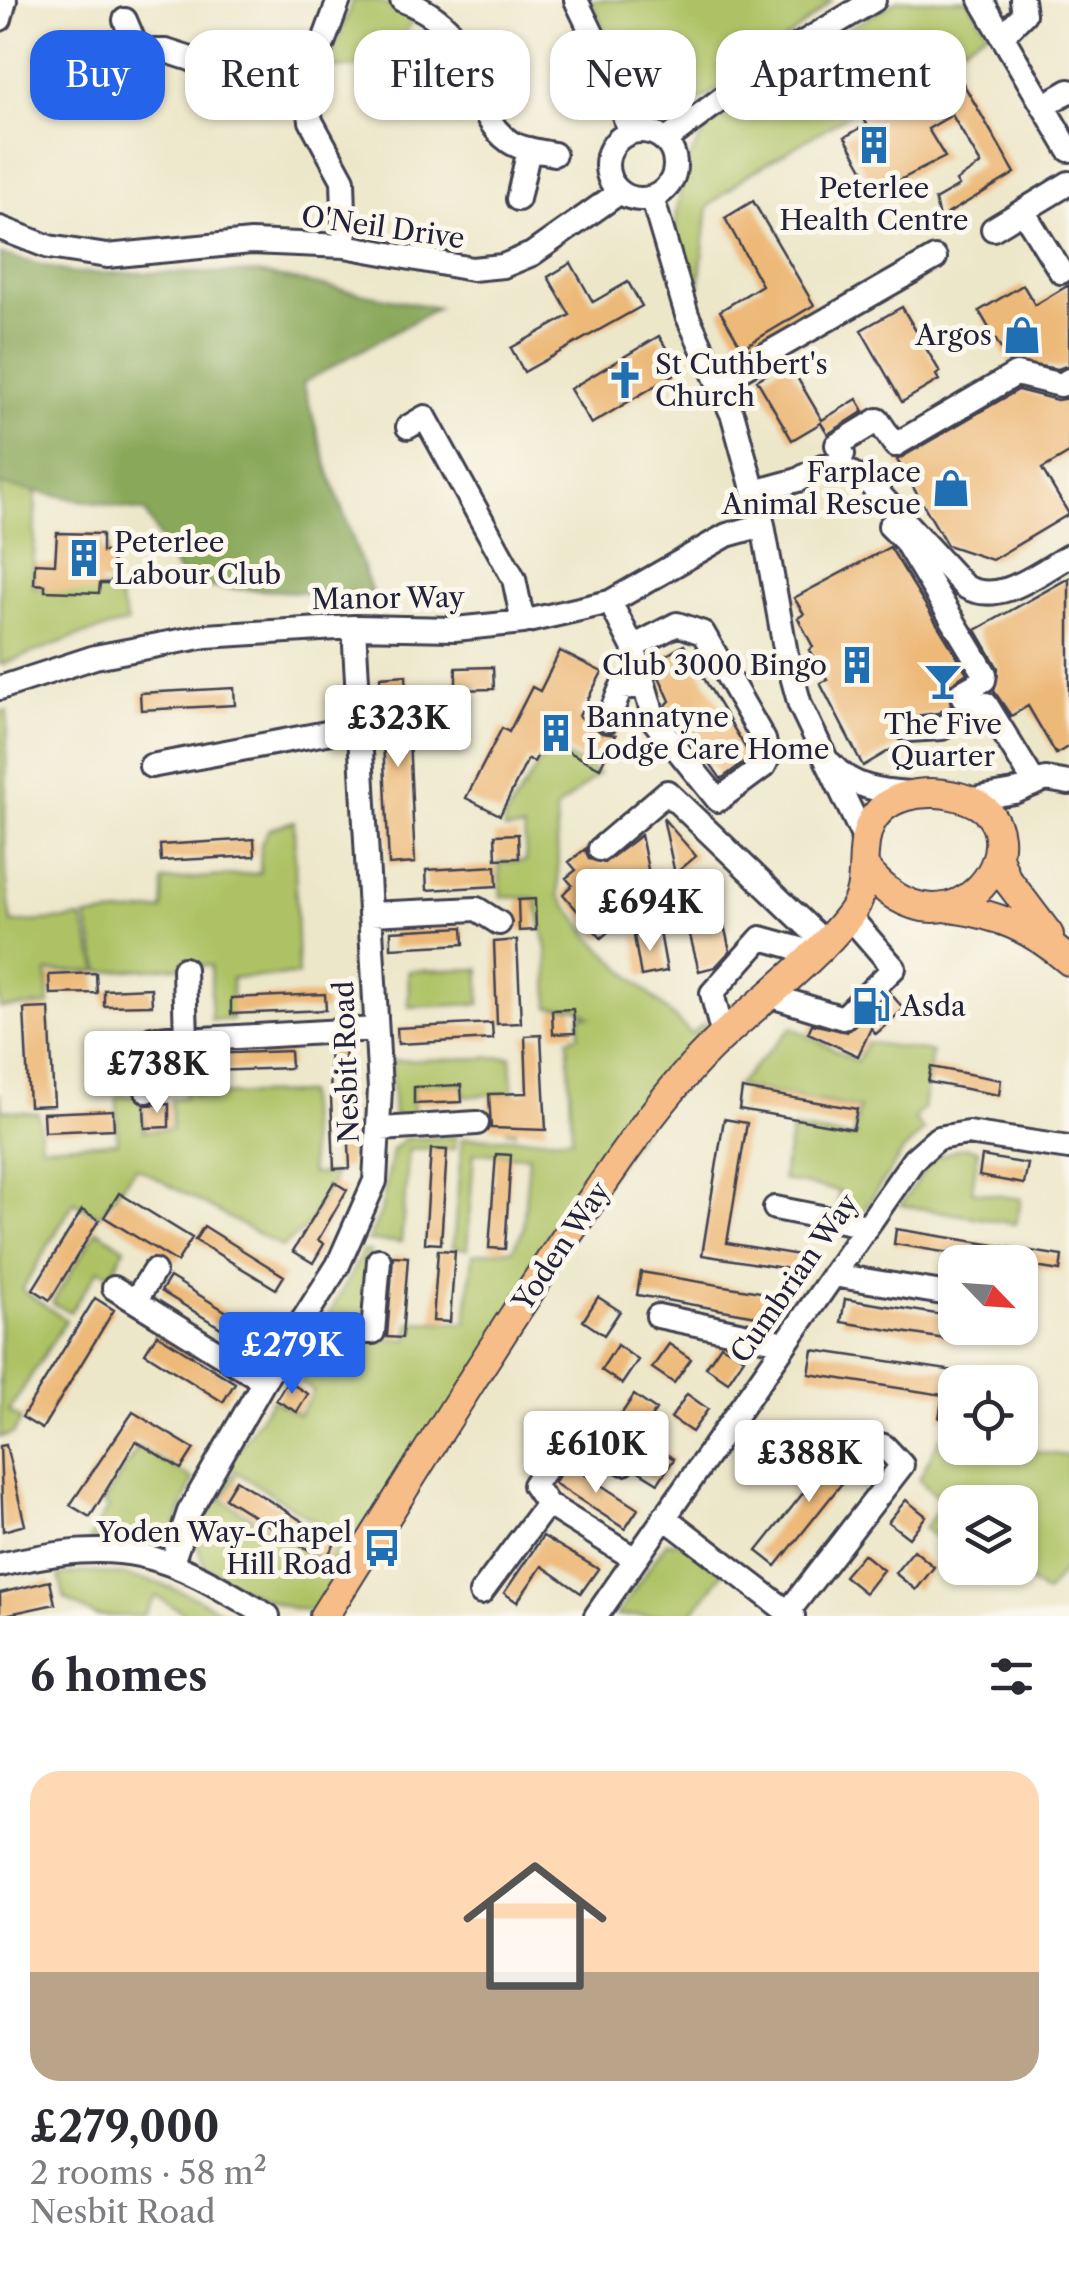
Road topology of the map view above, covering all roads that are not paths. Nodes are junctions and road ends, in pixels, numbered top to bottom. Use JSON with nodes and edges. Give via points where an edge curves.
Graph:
{"nodes":[{"id":1,"x":5,"y":0,"type":"edge"},
{"id":2,"x":338,"y":0,"type":"edge"},
{"id":3,"x":402,"y":0,"type":"edge"},
{"id":4,"x":576,"y":0,"type":"edge"},
{"id":5,"x":874,"y":0,"type":"edge"},
{"id":6,"x":981,"y":0,"type":"edge"},
{"id":7,"x":1022,"y":0,"type":"edge"},
{"id":8,"x":0,"y":19,"type":"edge"},
{"id":9,"x":126,"y":20,"type":"dead end"},
{"id":10,"x":130,"y":30,"type":"edge"},
{"id":11,"x":327,"y":30,"type":"edge"},
{"id":12,"x":1002,"y":36,"type":"junction"},
{"id":13,"x":1069,"y":91,"type":"edge"},
{"id":14,"x":1043,"y":106,"type":"junction"},
{"id":15,"x":311,"y":120,"type":"edge"},
{"id":16,"x":629,"y":133,"type":"junction"},
{"id":17,"x":665,"y":141,"type":"junction"},
{"id":18,"x":529,"y":150,"type":"junction"},
{"id":19,"x":1069,"y":150,"type":"edge"},
{"id":20,"x":554,"y":154,"type":"dead end"},
{"id":21,"x":1069,"y":183,"type":"edge"},
{"id":22,"x":620,"y":192,"type":"junction"},
{"id":23,"x":652,"y":197,"type":"junction"},
{"id":24,"x":518,"y":199,"type":"dead end"},
{"id":25,"x":1024,"y":211,"type":"junction"},
{"id":26,"x":0,"y":228,"type":"edge"},
{"id":27,"x":993,"y":229,"type":"dead end"},
{"id":28,"x":344,"y":246,"type":"junction"},
{"id":29,"x":935,"y":258,"type":"dead end"},
{"id":30,"x":1061,"y":272,"type":"dead end"},
{"id":31,"x":1069,"y":380,"type":"edge"},
{"id":32,"x":718,"y":382,"type":"junction"},
{"id":33,"x":408,"y":427,"type":"dead end"},
{"id":34,"x":843,"y":468,"type":"junction"},
{"id":35,"x":754,"y":492,"type":"junction"},
{"id":36,"x":763,"y":525,"type":"junction"},
{"id":37,"x":1069,"y":556,"type":"edge"},
{"id":38,"x":610,"y":602,"type":"junction"},
{"id":39,"x":523,"y":622,"type":"junction"},
{"id":40,"x":354,"y":627,"type":"junction"},
{"id":41,"x":633,"y":647,"type":"junction"},
{"id":42,"x":641,"y":686,"type":"junction"},
{"id":43,"x":0,"y":688,"type":"edge"},
{"id":44,"x":972,"y":712,"type":"junction"},
{"id":45,"x":608,"y":720,"type":"dead end"},
{"id":46,"x":358,"y":727,"type":"junction"},
{"id":47,"x":908,"y":730,"type":"dead end"},
{"id":48,"x":820,"y":749,"type":"junction"},
{"id":49,"x":151,"y":766,"type":"dead end"},
{"id":50,"x":1069,"y":783,"type":"edge"},
{"id":51,"x":1024,"y":787,"type":"junction"},
{"id":52,"x":912,"y":794,"type":"junction"},
{"id":53,"x":968,"y":800,"type":"junction"},
{"id":54,"x":994,"y":826,"type":"junction"},
{"id":55,"x":600,"y":849,"type":"dead end"},
{"id":56,"x":998,"y":857,"type":"junction"},
{"id":57,"x":865,"y":860,"type":"junction"},
{"id":58,"x":906,"y":901,"type":"junction"},
{"id":59,"x":943,"y":907,"type":"junction"},
{"id":60,"x":370,"y":914,"type":"junction"},
{"id":61,"x":849,"y":916,"type":"junction"},
{"id":62,"x":499,"y":923,"type":"dead end"},
{"id":63,"x":820,"y":948,"type":"junction"},
{"id":64,"x":1067,"y":959,"type":"edge"},
{"id":65,"x":184,"y":969,"type":"dead end"},
{"id":66,"x":768,"y":995,"type":"junction"},
{"id":67,"x":376,"y":1029,"type":"junction"},
{"id":68,"x":185,"y":1035,"type":"junction"},
{"id":69,"x":723,"y":1036,"type":"junction"},
{"id":70,"x":147,"y":1091,"type":"dead end"},
{"id":71,"x":477,"y":1123,"type":"dead end"},
{"id":72,"x":381,"y":1129,"type":"junction"},
{"id":73,"x":1069,"y":1148,"type":"edge"},
{"id":74,"x":775,"y":1208,"type":"dead end"},
{"id":75,"x":867,"y":1226,"type":"junction"},
{"id":76,"x":379,"y":1260,"type":"dead end"},
{"id":77,"x":154,"y":1270,"type":"dead end"},
{"id":78,"x":833,"y":1275,"type":"junction"},
{"id":79,"x":114,"y":1288,"type":"dead end"},
{"id":80,"x":938,"y":1292,"type":"edge"},
{"id":81,"x":135,"y":1301,"type":"junction"},
{"id":82,"x":658,"y":1316,"type":"dead end"},
{"id":83,"x":298,"y":1331,"type":"junction"},
{"id":84,"x":786,"y":1342,"type":"junction"},
{"id":85,"x":264,"y":1381,"type":"junction"},
{"id":86,"x":860,"y":1439,"type":"dead end"},
{"id":87,"x":624,"y":1463,"type":"dead end"},
{"id":88,"x":547,"y":1504,"type":"junction"},
{"id":89,"x":664,"y":1517,"type":"junction"},
{"id":90,"x":636,"y":1559,"type":"junction"},
{"id":91,"x":172,"y":1563,"type":"junction"},
{"id":92,"x":0,"y":1564,"type":"edge"},
{"id":93,"x":481,"y":1593,"type":"dead end"},
{"id":94,"x":791,"y":1614,"type":"edge"},
{"id":95,"x":268,"y":1616,"type":"edge"},
{"id":96,"x":324,"y":1616,"type":"edge"},
{"id":97,"x":596,"y":1616,"type":"edge"}],
"edges":[{"from":1,"to":8,"type":"street"},
{"from":2,"to":11,"type":"street"},
{"from":3,"to":18,"type":"street","via":[[442,20],[474,70],[490,118],[509,141]]},
{"from":4,"to":16,"type":"street","via":[[613,77]]},
{"from":5,"to":17,"type":"street","via":[[771,62]]},
{"from":6,"to":12,"type":"street"},
{"from":7,"to":12,"type":"street","via":[[1024,14]]},
{"from":9,"to":10,"type":"street"},
{"from":12,"to":14,"type":"street"},
{"from":13,"to":14,"type":"street"},
{"from":14,"to":19,"type":"street"},
{"from":15,"to":28,"type":"street","via":[[343,180]]},
{"from":16,"to":17,"type":"street"},
{"from":16,"to":22,"type":"street","via":[[607,161]]},
{"from":17,"to":23,"type":"street","via":[[673,174]]},
{"from":18,"to":20,"type":"street"},
{"from":18,"to":24,"type":"street"},
{"from":21,"to":25,"type":"street"},
{"from":22,"to":23,"type":"street"},
{"from":22,"to":28,"type":"street","name":"O'Neil Drive","via":[[563,235],[504,266],[472,270]]},
{"from":23,"to":32,"type":"street","via":[[687,314]]},
{"from":25,"to":27,"type":"street"},
{"from":25,"to":30,"type":"street"},
{"from":26,"to":28,"type":"street","name":"O'Neil Drive","via":[[49,247],[107,256],[251,242]]},
{"from":29,"to":32,"type":"street"},
{"from":31,"to":34,"type":"street","via":[[1061,385],[1016,374],[894,446],[878,420],[838,445]]},
{"from":32,"to":35,"type":"street"},
{"from":33,"to":39,"type":"street","via":[[425,417],[514,579]]},
{"from":34,"to":35,"type":"street","via":[[822,466]]},
{"from":34,"to":37,"type":"street","via":[[868,482],[974,592],[1006,591]]},
{"from":34,"to":44,"type":"street","via":[[904,542],[977,658],[984,680],[961,693]]},
{"from":35,"to":36,"type":"street"},
{"from":36,"to":38,"type":"street","name":"Manor Way","via":[[727,535]]},
{"from":36,"to":48,"type":"street","via":[[786,654]]},
{"from":38,"to":39,"type":"street","name":"Manor Way"},
{"from":38,"to":41,"type":"street"},
{"from":39,"to":40,"type":"street","name":"Manor Way"},
{"from":40,"to":43,"type":"street","name":"Manor Way","via":[[206,636],[95,657]]},
{"from":40,"to":46,"type":"street","name":"Nesbit Road"},
{"from":41,"to":42,"type":"street"},
{"from":41,"to":42,"type":"street","via":[[676,624],[703,633],[764,740],[764,766],[718,800],[655,722]]},
{"from":42,"to":45,"type":"street","via":[[621,688]]},
{"from":44,"to":47,"type":"street","via":[[942,728]]},
{"from":44,"to":51,"type":"street","via":[[986,704]]},
{"from":46,"to":49,"type":"street"},
{"from":46,"to":60,"type":"street","name":"Nesbit Road"},
{"from":48,"to":52,"type":"street","via":[[842,777]]},
{"from":48,"to":57,"type":"street","via":[[862,834]]},
{"from":50,"to":51,"type":"street","via":[[1046,779]]},
{"from":51,"to":53,"type":"street"},
{"from":51,"to":54,"type":"street","via":[[999,809]]},
{"from":52,"to":53,"type":"main road"},
{"from":52,"to":57,"type":"main road","via":[[876,814],[866,833]]},
{"from":53,"to":54,"type":"main road"},
{"from":54,"to":56,"type":"main road"},
{"from":55,"to":63,"type":"street","via":[[667,792]]},
{"from":56,"to":59,"type":"main road","via":[[982,889]]},
{"from":56,"to":64,"type":"main road","via":[[1006,878]]},
{"from":57,"to":58,"type":"main road","via":[[877,882]]},
{"from":57,"to":61,"type":"main road","name":"Yoden Way","via":[[861,898]]},
{"from":58,"to":59,"type":"main road"},
{"from":58,"to":61,"type":"main road"},
{"from":59,"to":64,"type":"main road","via":[[1019,923]]},
{"from":60,"to":62,"type":"street","via":[[477,908]]},
{"from":60,"to":67,"type":"street","name":"Nesbit Road"},
{"from":61,"to":63,"type":"main road","name":"Yoden Way"},
{"from":61,"to":66,"type":"street","via":[[894,968],[856,1006],[843,1018]]},
{"from":63,"to":66,"type":"main road","name":"Yoden Way"},
{"from":63,"to":69,"type":"street","via":[[761,938],[712,994]]},
{"from":65,"to":68,"type":"street"},
{"from":66,"to":69,"type":"main road","name":"Yoden Way"},
{"from":67,"to":68,"type":"street","via":[[186,1040]]},
{"from":67,"to":72,"type":"street","name":"Nesbit Road"},
{"from":68,"to":70,"type":"street","via":[[145,1044]]},
{"from":69,"to":96,"type":"main road","name":"Yoden Way","via":[[630,1144],[541,1273]]},
{"from":71,"to":72,"type":"street"},
{"from":72,"to":83,"type":"street","name":"Nesbit Road","via":[[376,1182],[356,1232]]},
{"from":73,"to":75,"type":"street","name":"Cumbrian Way","via":[[968,1132],[938,1138],[914,1159]]},
{"from":74,"to":75,"type":"street"},
{"from":75,"to":78,"type":"street","name":"Cumbrian Way"},
{"from":76,"to":83,"type":"street","via":[[374,1332]]},
{"from":77,"to":81,"type":"street"},
{"from":78,"to":80,"type":"street"},
{"from":78,"to":84,"type":"street","name":"Cumbrian Way"},
{"from":79,"to":81,"type":"street"},
{"from":81,"to":85,"type":"street"},
{"from":82,"to":84,"type":"street"},
{"from":83,"to":85,"type":"street","name":"Nesbit Road"},
{"from":84,"to":89,"type":"street","name":"Cumbrian Way"},
{"from":85,"to":91,"type":"street","name":"Nesbit Road","via":[[189,1512]]},
{"from":86,"to":94,"type":"street","via":[[884,1446],[902,1465]]},
{"from":87,"to":88,"type":"street","via":[[573,1429],[534,1485]]},
{"from":88,"to":90,"type":"street"},
{"from":88,"to":93,"type":"street"},
{"from":89,"to":90,"type":"street","name":"Cumbrian Way"},
{"from":89,"to":94,"type":"street"},
{"from":90,"to":97,"type":"street","name":"Cumbrian Way"},
{"from":91,"to":92,"type":"street","via":[[98,1548]]},
{"from":91,"to":95,"type":"street"}]}
